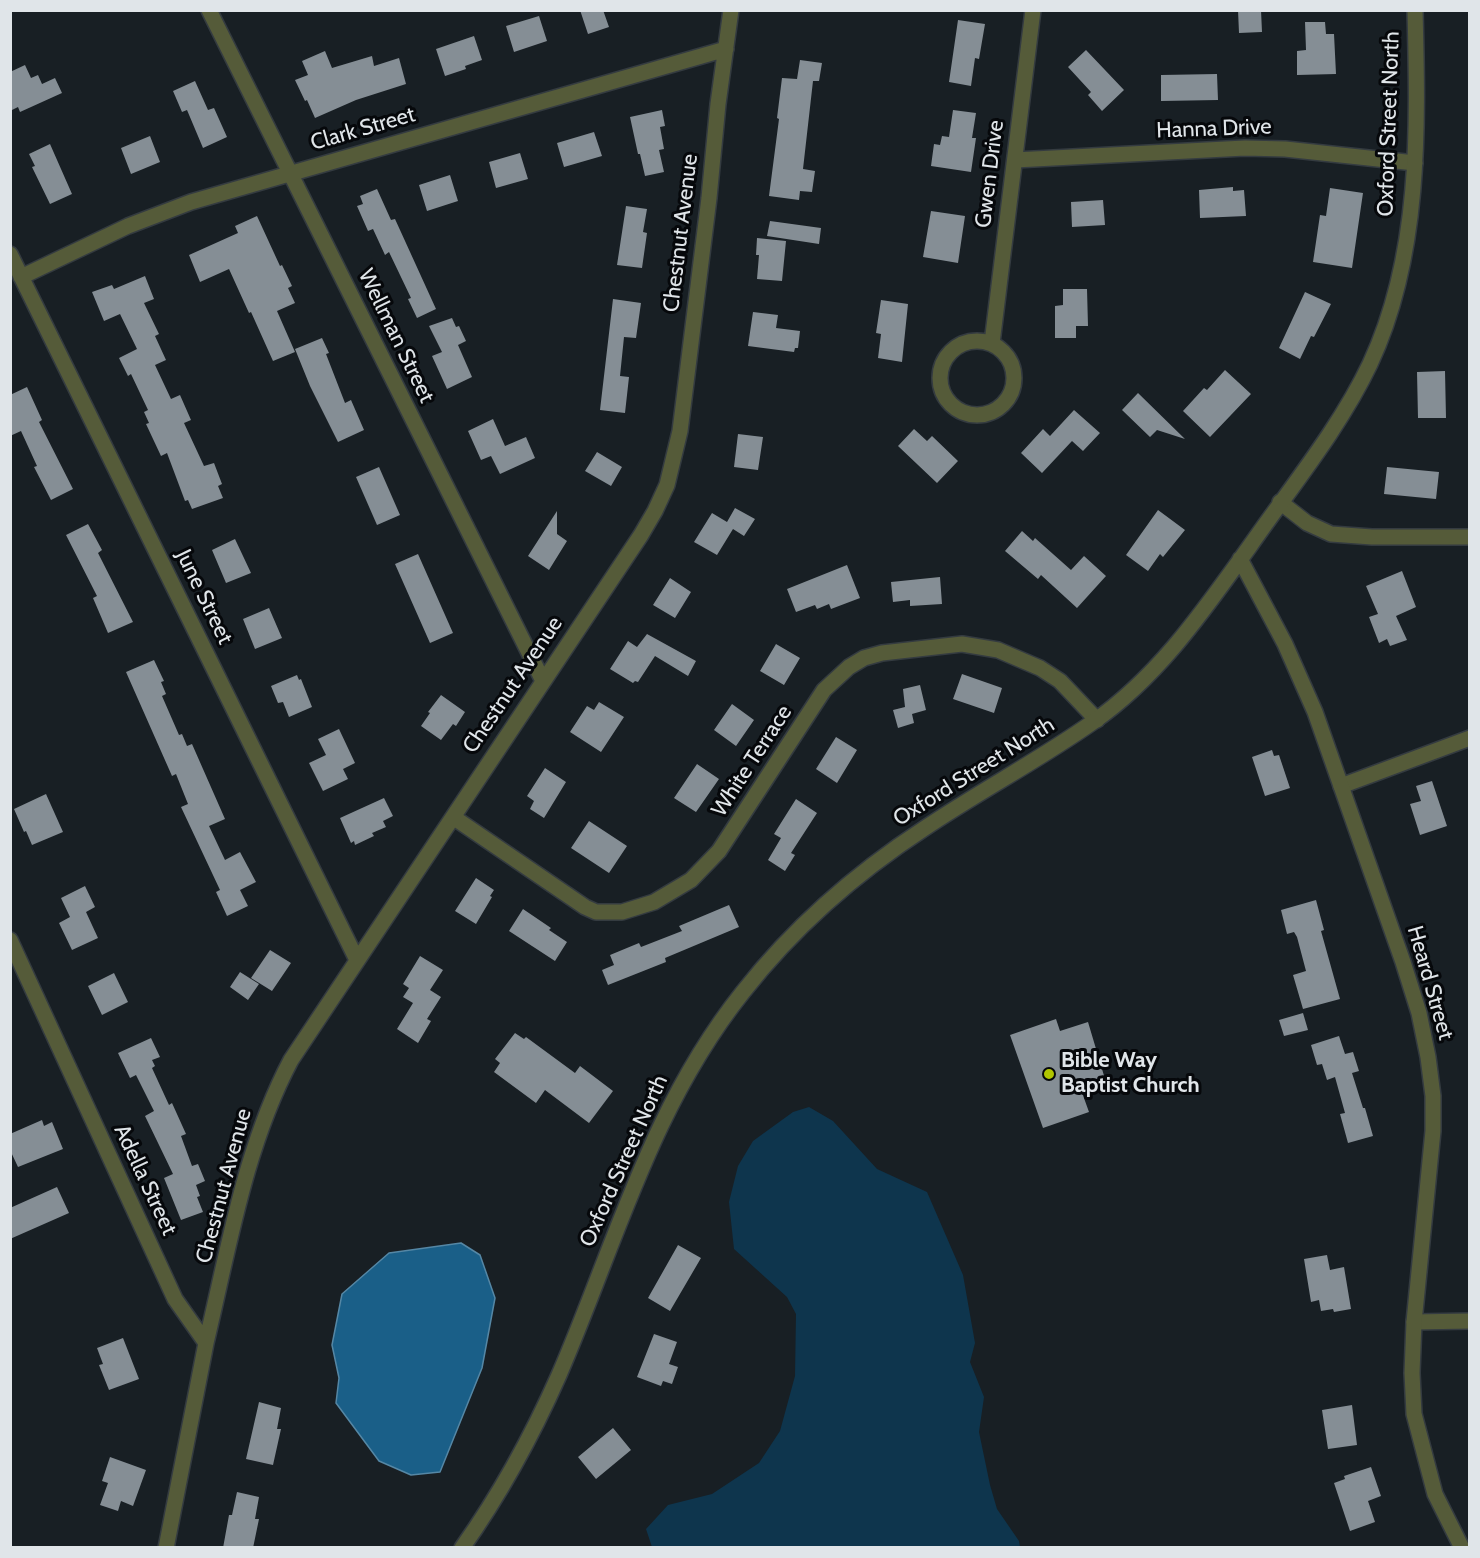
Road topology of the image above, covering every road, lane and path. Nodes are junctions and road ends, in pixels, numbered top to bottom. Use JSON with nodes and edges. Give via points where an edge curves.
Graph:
{"nodes":[{"id":1,"x":209,"y":10,"type":"edge"},
{"id":2,"x":731,"y":10,"type":"edge"},
{"id":3,"x":1033,"y":10,"type":"edge"},
{"id":4,"x":1415,"y":10,"type":"edge"},
{"id":5,"x":726,"y":49,"type":"junction"},
{"id":6,"x":1015,"y":160,"type":"junction"},
{"id":7,"x":1415,"y":163,"type":"junction"},
{"id":8,"x":291,"y":174,"type":"junction"},
{"id":9,"x":10,"y":254,"type":"edge"},
{"id":10,"x":21,"y":277,"type":"junction"},
{"id":11,"x":992,"y":344,"type":"junction"},
{"id":12,"x":1280,"y":502,"type":"junction"},
{"id":13,"x":1470,"y":537,"type":"edge"},
{"id":14,"x":1240,"y":559,"type":"junction"},
{"id":15,"x":543,"y":681,"type":"junction"},
{"id":16,"x":1097,"y":720,"type":"junction"},
{"id":17,"x":1470,"y":738,"type":"edge"},
{"id":18,"x":1341,"y":786,"type":"junction"},
{"id":19,"x":453,"y":817,"type":"junction"},
{"id":20,"x":10,"y":940,"type":"edge"},
{"id":21,"x":357,"y":960,"type":"junction"},
{"id":22,"x":1470,"y":1321,"type":"edge"},
{"id":23,"x":1414,"y":1323,"type":"junction"},
{"id":24,"x":206,"y":1342,"type":"junction"},
{"id":25,"x":166,"y":1548,"type":"edge"},
{"id":26,"x":462,"y":1548,"type":"edge"},
{"id":27,"x":1462,"y":1548,"type":"edge"}],
"edges":[{"from":1,"to":8,"type":"street","name":"Wellman Street"},
{"from":2,"to":5,"type":"street","name":"Chestnut Avenue"},
{"from":3,"to":6,"type":"street","name":"Gwen Drive"},
{"from":4,"to":7,"type":"street","name":"Oxford Street North"},
{"from":5,"to":8,"type":"street","name":"Clark Street"},
{"from":5,"to":15,"type":"street","name":"Chestnut Avenue","via":[[680,431],[667,485],[641,535]]},
{"from":6,"to":7,"type":"street","name":"Hanna Drive","via":[[1245,148]]},
{"from":6,"to":11,"type":"street","name":"Gwen Drive"},
{"from":7,"to":12,"type":"street","name":"Oxford Street North","via":[[1403,263],[1385,326],[1347,405]]},
{"from":8,"to":10,"type":"street","name":"Clark Street","via":[[159,214]]},
{"from":8,"to":15,"type":"street","name":"Wellman Street"},
{"from":9,"to":10,"type":"street","name":"June Street"},
{"from":10,"to":21,"type":"street","name":"June Street"},
{"from":11,"to":11,"type":"street","via":[[969,341],[955,347],[940,373],[949,402],[969,414],[985,414],[999,408],[1010,396],[1013,366],[1005,352]]},
{"from":12,"to":13,"type":"street","via":[[1307,523],[1331,534]]},
{"from":12,"to":14,"type":"street","name":"Oxford Street North"},
{"from":14,"to":16,"type":"street","name":"Oxford Street North","via":[[1161,663]]},
{"from":14,"to":18,"type":"street","name":"Heard Street","via":[[1285,644]]},
{"from":15,"to":19,"type":"street","name":"Chestnut Avenue"},
{"from":16,"to":19,"type":"street","name":"White Terrace","via":[[1060,681],[998,650],[962,644],[864,658],[824,690],[731,835],[706,866],[654,902],[622,912],[596,912],[585,907]]},
{"from":16,"to":26,"type":"street","name":"Oxford Street North","via":[[879,860],[804,922],[743,991],[706,1041],[670,1104],[640,1168],[534,1430],[504,1486]]},
{"from":17,"to":18,"type":"street"},
{"from":18,"to":23,"type":"street","name":"Heard Street","via":[[1419,1013],[1431,1077],[1433,1131]]},
{"from":19,"to":21,"type":"street","name":"Chestnut Avenue"},
{"from":20,"to":24,"type":"street","name":"Adella Street","via":[[175,1299]]},
{"from":21,"to":24,"type":"street","name":"Chestnut Avenue","via":[[273,1093],[252,1153]]},
{"from":22,"to":23,"type":"street"},
{"from":23,"to":27,"type":"street","name":"Heard Street","via":[[1412,1373],[1416,1422],[1436,1494]]},
{"from":24,"to":25,"type":"street"}]}
